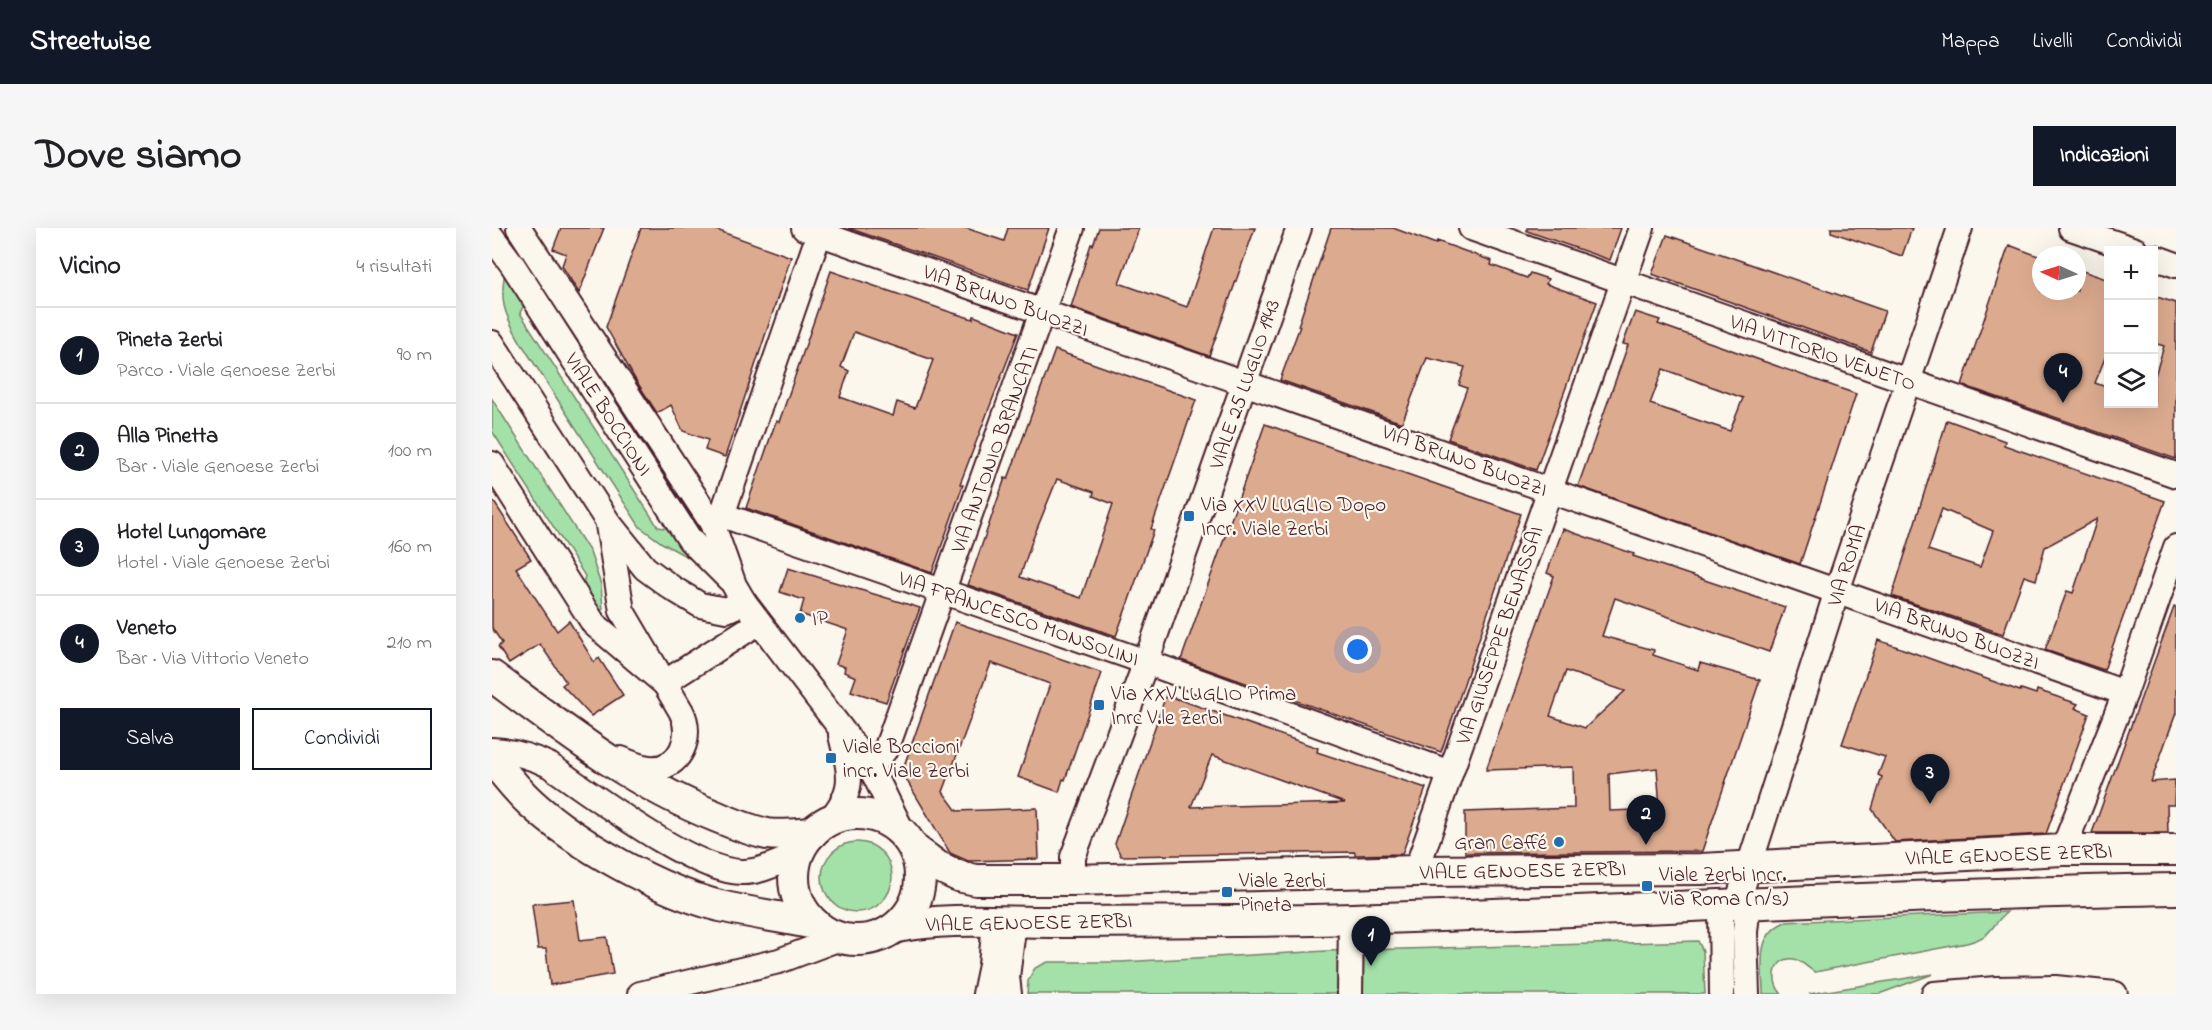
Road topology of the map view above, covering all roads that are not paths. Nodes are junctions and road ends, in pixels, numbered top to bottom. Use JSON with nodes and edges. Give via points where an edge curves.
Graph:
{"nodes":[{"id":1,"x":1072,"y":228,"type":"edge"},
{"id":2,"x":1299,"y":228,"type":"edge"},
{"id":3,"x":1471,"y":228,"type":"edge"},
{"id":4,"x":1642,"y":228,"type":"edge"},
{"id":5,"x":1960,"y":228,"type":"edge"},
{"id":6,"x":2071,"y":228,"type":"edge"},
{"id":7,"x":524,"y":230,"type":"edge"},
{"id":8,"x":815,"y":230,"type":"edge"},
{"id":9,"x":492,"y":237,"type":"edge"},
{"id":10,"x":2123,"y":246,"type":"edge"},
{"id":11,"x":2158,"y":258,"type":"edge"},
{"id":12,"x":2176,"y":265,"type":"edge"},
{"id":13,"x":1623,"y":282,"type":"junction"},
{"id":14,"x":1043,"y":313,"type":"junction"},
{"id":15,"x":492,"y":343,"type":"edge"},
{"id":16,"x":1908,"y":381,"type":"junction"},
{"id":17,"x":1245,"y":383,"type":"junction"},
{"id":18,"x":492,"y":464,"type":"edge"},
{"id":19,"x":2176,"y":475,"type":"edge"},
{"id":20,"x":1550,"y":491,"type":"junction"},
{"id":21,"x":717,"y":519,"type":"junction"},
{"id":22,"x":608,"y":522,"type":"junction"},
{"id":23,"x":2176,"y":547,"type":"edge"},
{"id":24,"x":943,"y":591,"type":"junction"},
{"id":25,"x":1837,"y":591,"type":"junction"},
{"id":26,"x":739,"y":594,"type":"junction"},
{"id":27,"x":758,"y":623,"type":"junction"},
{"id":28,"x":1146,"y":662,"type":"junction"},
{"id":29,"x":492,"y":675,"type":"edge"},
{"id":30,"x":664,"y":683,"type":"junction"},
{"id":31,"x":2125,"y":693,"type":"junction"},
{"id":32,"x":840,"y":727,"type":"junction"},
{"id":33,"x":589,"y":748,"type":"junction"},
{"id":34,"x":492,"y":750,"type":"edge"},
{"id":35,"x":492,"y":758,"type":"edge"},
{"id":36,"x":871,"y":768,"type":"junction"},
{"id":37,"x":1450,"y":773,"type":"junction"},
{"id":38,"x":813,"y":836,"type":"junction"},
{"id":39,"x":909,"y":842,"type":"junction"},
{"id":40,"x":2063,"y":850,"type":"junction"},
{"id":41,"x":2176,"y":850,"type":"edge"},
{"id":42,"x":1748,"y":866,"type":"junction"},
{"id":43,"x":1416,"y":871,"type":"junction"},
{"id":44,"x":1073,"y":880,"type":"junction"},
{"id":45,"x":2176,"y":889,"type":"edge"},
{"id":46,"x":1735,"y":904,"type":"junction"},
{"id":47,"x":1351,"y":920,"type":"junction"},
{"id":48,"x":1005,"y":921,"type":"junction"},
{"id":49,"x":897,"y":927,"type":"junction"},
{"id":50,"x":827,"y":931,"type":"junction"},
{"id":51,"x":991,"y":965,"type":"junction"},
{"id":52,"x":1988,"y":991,"type":"edge"},
{"id":53,"x":640,"y":994,"type":"edge"},
{"id":54,"x":974,"y":994,"type":"edge"},
{"id":55,"x":985,"y":994,"type":"edge"},
{"id":56,"x":1009,"y":994,"type":"edge"},
{"id":57,"x":1350,"y":994,"type":"edge"},
{"id":58,"x":1722,"y":994,"type":"edge"},
{"id":59,"x":1747,"y":994,"type":"edge"},
{"id":60,"x":1934,"y":994,"type":"edge"},
{"id":61,"x":2115,"y":994,"type":"edge"}],
"edges":[{"from":1,"to":14,"type":"street","name":"VIA ANTONIO BRANCATI"},
{"from":2,"to":17,"type":"street","name":"VIALE 25 LUGLIO 1943"},
{"from":3,"to":13,"type":"street","name":"VIA VITTORIO VENETO"},
{"from":4,"to":13,"type":"street","name":"VIA GIUSEPPE BENASSAI"},
{"from":5,"to":16,"type":"street","name":"VIA ROMA"},
{"from":6,"to":10,"type":"street"},
{"from":7,"to":21,"type":"street","name":"VIALE BOCCIONI"},
{"from":8,"to":14,"type":"street","name":"VIA BRUNO BUOZZI"},
{"from":8,"to":21,"type":"street"},
{"from":9,"to":26,"type":"street","name":"VIALE BOCCIONI","via":[[690,540]]},
{"from":11,"to":12,"type":"street"},
{"from":13,"to":16,"type":"street","name":"VIA VITTORIO VENETO"},
{"from":13,"to":20,"type":"street","name":"VIA GIUSEPPE BENASSAI"},
{"from":14,"to":17,"type":"street","name":"VIA BRUNO BUOZZI"},
{"from":14,"to":24,"type":"street","name":"VIA ANTONIO BRANCATI"},
{"from":15,"to":22,"type":"street"},
{"from":16,"to":19,"type":"street","name":"VIA VITTORIO VENETO"},
{"from":16,"to":25,"type":"street","name":"VIA ROMA"},
{"from":17,"to":20,"type":"street","name":"VIA BRUNO BUOZZI"},
{"from":17,"to":28,"type":"street","name":"VIALE 25 LUGLIO 1943"},
{"from":18,"to":30,"type":"street","via":[[594,624]]},
{"from":20,"to":25,"type":"street","name":"VIA BRUNO BUOZZI"},
{"from":20,"to":37,"type":"street","name":"VIA GIUSEPPE BENASSAI"},
{"from":21,"to":24,"type":"street","name":"VIA FRANCESCO MONSOLINI"},
{"from":21,"to":26,"type":"street","name":"VIALE BOCCIONI"},
{"from":22,"to":26,"type":"street","via":[[645,568],[700,605],[726,610]]},
{"from":22,"to":30,"type":"street","via":[[622,611]]},
{"from":23,"to":31,"type":"street"},
{"from":24,"to":28,"type":"street","name":"VIA FRANCESCO MONSOLINI"},
{"from":24,"to":36,"type":"street","name":"VIA ANTONIO BRANCATI","via":[[887,747]]},
{"from":25,"to":31,"type":"street","name":"VIA BRUNO BUOZZI"},
{"from":25,"to":42,"type":"street","name":"VIA ROMA"},
{"from":26,"to":27,"type":"street","name":"VIALE BOCCIONI"},
{"from":27,"to":30,"type":"street"},
{"from":27,"to":32,"type":"street","name":"VIALE BOCCIONI"},
{"from":28,"to":37,"type":"street","name":"VIA FRANCESCO MONSOLINI"},
{"from":28,"to":44,"type":"street","name":"VIALE 25 LUGLIO 1943","via":[[1073,857]]},
{"from":29,"to":33,"type":"main road","name":"VIALE GENOESE ZERBI"},
{"from":30,"to":33,"type":"street","via":[[687,727],[684,747],[670,762],[650,768]]},
{"from":31,"to":40,"type":"street"},
{"from":32,"to":36,"type":"street","name":"VIALE BOCCIONI"},
{"from":32,"to":38,"type":"street","name":"VIALE BOCCIONI","via":[[849,785],[840,808]]},
{"from":33,"to":38,"type":"main road","name":"VIALE GENOESE ZERBI","via":[[684,804],[745,828],[769,834]]},
{"from":34,"to":38,"type":"street","via":[[512,751],[549,765],[657,837],[720,869],[753,871]]},
{"from":35,"to":50,"type":"main road","name":"VIALE GENOESE ZERBI","via":[[532,804],[612,860],[720,906]]},
{"from":36,"to":39,"type":"street","name":"VIALE BOCCIONI"},
{"from":37,"to":43,"type":"street","name":"VIA GIUSEPPE BENASSAI"},
{"from":38,"to":39,"type":"main road","name":"VIALE GENOESE ZERBI","via":[[851,814],[864,814],[892,824]]},
{"from":38,"to":50,"type":"main road","via":[[795,869],[794,884],[804,911]]},
{"from":39,"to":44,"type":"main road","name":"VIALE GENOESE ZERBI","via":[[937,866],[958,876],[976,880]]},
{"from":39,"to":49,"type":"main road","name":"VIALE GENOESE ZERBI","via":[[919,864],[920,880],[907,917]]},
{"from":40,"to":41,"type":"main road","name":"VIALE GENOESE ZERBI"},
{"from":40,"to":42,"type":"main road","name":"VIALE GENOESE ZERBI"},
{"from":42,"to":43,"type":"main road","name":"VIALE GENOESE ZERBI"},
{"from":42,"to":46,"type":"street","name":"VIA ROMA"},
{"from":43,"to":44,"type":"main road","name":"VIALE GENOESE ZERBI"},
{"from":45,"to":46,"type":"main road","name":"VIALE GENOESE ZERBI"},
{"from":46,"to":47,"type":"main road","name":"VIALE GENOESE ZERBI"},
{"from":46,"to":58,"type":"street"},
{"from":46,"to":59,"type":"street","via":[[1745,932]]},
{"from":47,"to":48,"type":"main road","name":"VIALE GENOESE ZERBI"},
{"from":47,"to":57,"type":"street"},
{"from":48,"to":49,"type":"main road","name":"VIALE GENOESE ZERBI","via":[[925,921]]},
{"from":48,"to":51,"type":"street"},
{"from":48,"to":56,"type":"street"},
{"from":49,"to":50,"type":"main road","name":"VIALE GENOESE ZERBI","via":[[867,940]]},
{"from":50,"to":53,"type":"street","via":[[779,961]]},
{"from":51,"to":54,"type":"street"},
{"from":51,"to":55,"type":"street"},
{"from":52,"to":60,"type":"street"},
{"from":52,"to":61,"type":"street","via":[[2055,988]]}]}
